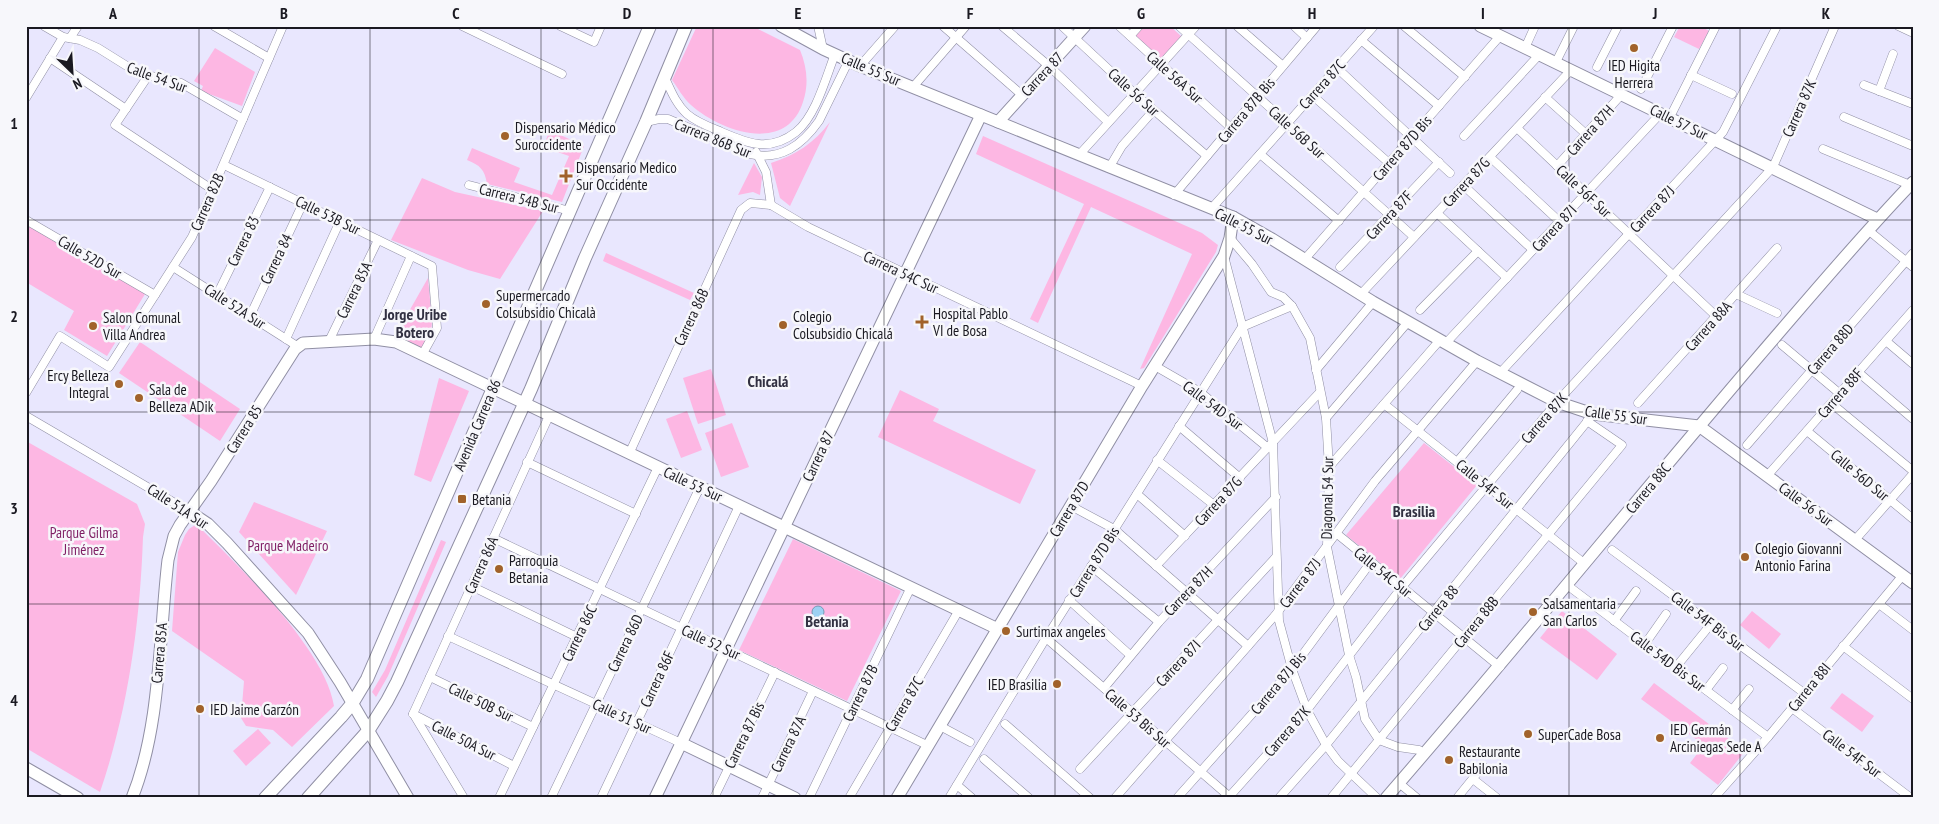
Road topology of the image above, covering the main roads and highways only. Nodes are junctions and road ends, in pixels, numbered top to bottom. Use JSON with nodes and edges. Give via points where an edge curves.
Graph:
{"nodes":[{"id":1,"x":650,"y":26,"type":"edge"},
{"id":2,"x":686,"y":26,"type":"edge"},
{"id":3,"x":264,"y":798,"type":"edge"},
{"id":4,"x":308,"y":798,"type":"edge"}],
"edges":[{"from":1,"to":3,"type":"main road","name":"Avenida Carrera 86","via":[[368,676],[352,704]]},
{"from":2,"to":4,"type":"main road","via":[[524,404],[388,701],[368,732]]}]}
